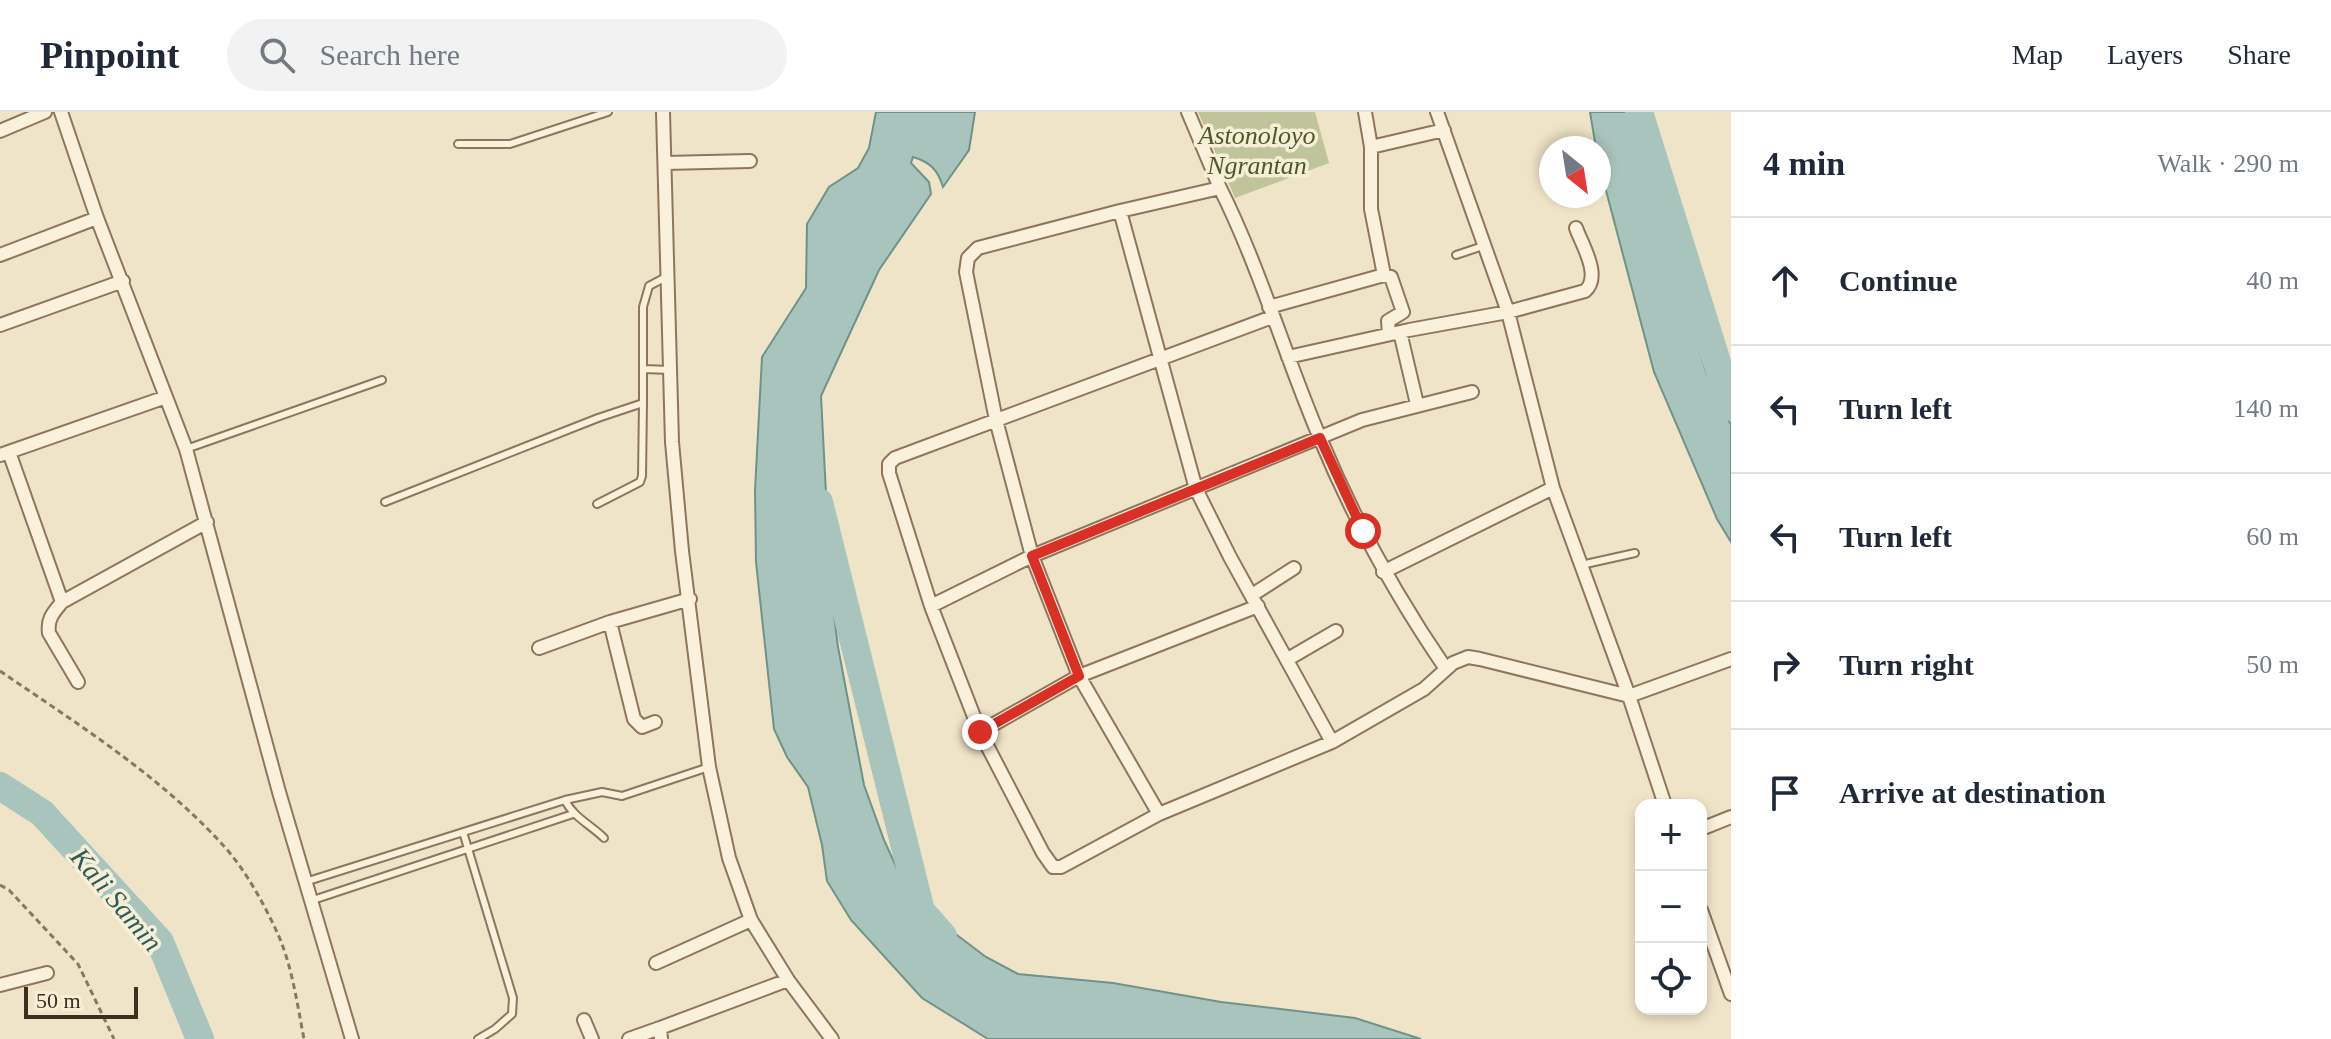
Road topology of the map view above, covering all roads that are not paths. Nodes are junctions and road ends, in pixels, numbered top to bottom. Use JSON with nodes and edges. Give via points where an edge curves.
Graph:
{"nodes":[{"id":1,"x":45,"y":112,"type":"edge"},
{"id":2,"x":61,"y":112,"type":"edge"},
{"id":3,"x":608,"y":112,"type":"edge"},
{"id":4,"x":663,"y":112,"type":"edge"},
{"id":5,"x":1188,"y":112,"type":"edge"},
{"id":6,"x":1365,"y":112,"type":"edge"},
{"id":7,"x":1437,"y":112,"type":"edge"},
{"id":8,"x":1444,"y":130,"type":"junction"},
{"id":9,"x":0,"y":131,"type":"edge"},
{"id":10,"x":458,"y":144,"type":"dead end"},
{"id":11,"x":1371,"y":147,"type":"junction"},
{"id":12,"x":750,"y":161,"type":"dead end"},
{"id":13,"x":665,"y":163,"type":"junction"},
{"id":14,"x":1220,"y":188,"type":"junction"},
{"id":15,"x":1120,"y":211,"type":"junction"},
{"id":16,"x":97,"y":218,"type":"junction"},
{"id":17,"x":1576,"y":228,"type":"dead end"},
{"id":18,"x":1486,"y":245,"type":"junction"},
{"id":19,"x":0,"y":255,"type":"edge"},
{"id":20,"x":1456,"y":255,"type":"dead end"},
{"id":21,"x":1384,"y":275,"type":"junction"},
{"id":22,"x":666,"y":277,"type":"junction"},
{"id":23,"x":123,"y":281,"type":"junction"},
{"id":24,"x":1270,"y":312,"type":"junction"},
{"id":25,"x":1508,"y":312,"type":"junction"},
{"id":26,"x":0,"y":325,"type":"edge"},
{"id":27,"x":1395,"y":333,"type":"junction"},
{"id":28,"x":1288,"y":357,"type":"junction"},
{"id":29,"x":1159,"y":361,"type":"junction"},
{"id":30,"x":644,"y":369,"type":"junction"},
{"id":31,"x":670,"y":370,"type":"junction"},
{"id":32,"x":382,"y":380,"type":"dead end"},
{"id":33,"x":1472,"y":392,"type":"dead end"},
{"id":34,"x":166,"y":397,"type":"junction"},
{"id":35,"x":643,"y":403,"type":"junction"},
{"id":36,"x":1417,"y":404,"type":"junction"},
{"id":37,"x":996,"y":420,"type":"junction"},
{"id":38,"x":1320,"y":438,"type":"junction"},
{"id":39,"x":186,"y":449,"type":"junction"},
{"id":40,"x":4,"y":453,"type":"edge"},
{"id":41,"x":1553,"y":488,"type":"junction"},
{"id":42,"x":1196,"y":489,"type":"junction"},
{"id":43,"x":385,"y":502,"type":"dead end"},
{"id":44,"x":597,"y":504,"type":"dead end"},
{"id":45,"x":207,"y":522,"type":"junction"},
{"id":46,"x":1635,"y":553,"type":"dead end"},
{"id":47,"x":1032,"y":556,"type":"junction"},
{"id":48,"x":1581,"y":565,"type":"junction"},
{"id":49,"x":1294,"y":568,"type":"dead end"},
{"id":50,"x":1383,"y":572,"type":"junction"},
{"id":51,"x":690,"y":599,"type":"junction"},
{"id":52,"x":1255,"y":600,"type":"junction"},
{"id":53,"x":62,"y":602,"type":"junction"},
{"id":54,"x":931,"y":606,"type":"junction"},
{"id":55,"x":610,"y":622,"type":"junction"},
{"id":56,"x":1336,"y":631,"type":"dead end"},
{"id":57,"x":539,"y":648,"type":"dead end"},
{"id":58,"x":1288,"y":659,"type":"junction"},
{"id":59,"x":1731,"y":659,"type":"edge"},
{"id":60,"x":1446,"y":669,"type":"junction"},
{"id":61,"x":1079,"y":676,"type":"junction"},
{"id":62,"x":78,"y":682,"type":"dead end"},
{"id":63,"x":1629,"y":696,"type":"junction"},
{"id":64,"x":655,"y":722,"type":"dead end"},
{"id":65,"x":980,"y":732,"type":"junction"},
{"id":66,"x":1332,"y":742,"type":"junction"},
{"id":67,"x":709,"y":767,"type":"junction"},
{"id":68,"x":1663,"y":799,"type":"edge"},
{"id":69,"x":565,"y":800,"type":"junction"},
{"id":70,"x":573,"y":814,"type":"junction"},
{"id":71,"x":1159,"y":814,"type":"junction"},
{"id":72,"x":1731,"y":817,"type":"edge"},
{"id":73,"x":1707,"y":827,"type":"edge"},
{"id":74,"x":463,"y":832,"type":"junction"},
{"id":75,"x":604,"y":838,"type":"dead end"},
{"id":76,"x":468,"y":850,"type":"junction"},
{"id":77,"x":305,"y":882,"type":"junction"},
{"id":78,"x":310,"y":901,"type":"junction"},
{"id":79,"x":751,"y":920,"type":"junction"},
{"id":80,"x":1707,"y":927,"type":"edge"},
{"id":81,"x":656,"y":963,"type":"dead end"},
{"id":82,"x":47,"y":973,"type":"dead end"},
{"id":83,"x":788,"y":980,"type":"junction"},
{"id":84,"x":0,"y":985,"type":"edge"},
{"id":85,"x":1731,"y":994,"type":"edge"},
{"id":86,"x":584,"y":1020,"type":"dead end"},
{"id":87,"x":660,"y":1034,"type":"edge"},
{"id":88,"x":352,"y":1039,"type":"edge"},
{"id":89,"x":478,"y":1039,"type":"edge"},
{"id":90,"x":592,"y":1039,"type":"edge"},
{"id":91,"x":629,"y":1039,"type":"edge"},
{"id":92,"x":832,"y":1039,"type":"edge"}],
"edges":[{"from":1,"to":9,"type":"street"},
{"from":2,"to":16,"type":"street"},
{"from":3,"to":10,"type":"lane","via":[[510,144]]},
{"from":4,"to":13,"type":"street"},
{"from":5,"to":14,"type":"street"},
{"from":6,"to":11,"type":"street"},
{"from":7,"to":8,"type":"street"},
{"from":8,"to":11,"type":"street"},
{"from":8,"to":18,"type":"street"},
{"from":11,"to":21,"type":"street","via":[[1371,209]]},
{"from":12,"to":13,"type":"street"},
{"from":13,"to":22,"type":"street"},
{"from":14,"to":15,"type":"street"},
{"from":14,"to":24,"type":"street"},
{"from":15,"to":29,"type":"street"},
{"from":15,"to":37,"type":"street","via":[[978,248],[968,258],[966,272]]},
{"from":16,"to":19,"type":"street"},
{"from":16,"to":23,"type":"street"},
{"from":17,"to":25,"type":"street","via":[[1591,267],[1590,286]]},
{"from":18,"to":20,"type":"lane"},
{"from":18,"to":25,"type":"street"},
{"from":21,"to":24,"type":"street"},
{"from":21,"to":27,"type":"street","via":[[1395,283],[1403,310],[1388,321]]},
{"from":22,"to":30,"type":"lane","via":[[646,293]]},
{"from":22,"to":31,"type":"street"},
{"from":23,"to":26,"type":"street"},
{"from":23,"to":34,"type":"street"},
{"from":24,"to":28,"type":"street"},
{"from":24,"to":29,"type":"street"},
{"from":25,"to":27,"type":"street"},
{"from":25,"to":41,"type":"street"},
{"from":27,"to":28,"type":"street"},
{"from":27,"to":36,"type":"street"},
{"from":28,"to":38,"type":"street"},
{"from":29,"to":37,"type":"street"},
{"from":29,"to":42,"type":"street"},
{"from":30,"to":31,"type":"lane"},
{"from":30,"to":35,"type":"lane"},
{"from":31,"to":51,"type":"street","via":[[679,521]]},
{"from":32,"to":39,"type":"lane"},
{"from":33,"to":36,"type":"street"},
{"from":34,"to":39,"type":"street"},
{"from":34,"to":40,"type":"street"},
{"from":35,"to":43,"type":"lane"},
{"from":35,"to":44,"type":"lane","via":[[640,482]]},
{"from":36,"to":38,"type":"street"},
{"from":37,"to":47,"type":"street"},
{"from":37,"to":54,"type":"street","via":[[889,464]]},
{"from":38,"to":42,"type":"street"},
{"from":38,"to":50,"type":"street"},
{"from":39,"to":45,"type":"street"},
{"from":40,"to":53,"type":"street"},
{"from":41,"to":48,"type":"street"},
{"from":41,"to":50,"type":"street"},
{"from":42,"to":47,"type":"street"},
{"from":42,"to":52,"type":"street"},
{"from":45,"to":53,"type":"street"},
{"from":45,"to":77,"type":"street"},
{"from":46,"to":48,"type":"lane"},
{"from":47,"to":54,"type":"street"},
{"from":47,"to":61,"type":"street"},
{"from":48,"to":63,"type":"street"},
{"from":49,"to":52,"type":"street"},
{"from":50,"to":60,"type":"street"},
{"from":51,"to":55,"type":"street"},
{"from":51,"to":67,"type":"street"},
{"from":52,"to":58,"type":"street"},
{"from":52,"to":61,"type":"street"},
{"from":53,"to":62,"type":"street","via":[[50,616],[49,633]]},
{"from":54,"to":65,"type":"street"},
{"from":55,"to":57,"type":"street"},
{"from":55,"to":64,"type":"street","via":[[634,719],[642,727]]},
{"from":56,"to":58,"type":"street"},
{"from":58,"to":66,"type":"street"},
{"from":59,"to":63,"type":"street"},
{"from":60,"to":63,"type":"street","via":[[1460,660],[1480,659]]},
{"from":60,"to":66,"type":"street","via":[[1424,689]]},
{"from":61,"to":65,"type":"street"},
{"from":61,"to":71,"type":"street"},
{"from":63,"to":68,"type":"street"},
{"from":65,"to":71,"type":"street","via":[[1053,867]]},
{"from":66,"to":71,"type":"street"},
{"from":67,"to":69,"type":"lane","via":[[622,796],[602,792]]},
{"from":67,"to":79,"type":"street","via":[[729,858]]},
{"from":69,"to":70,"type":"lane"},
{"from":69,"to":74,"type":"lane"},
{"from":70,"to":75,"type":"lane"},
{"from":70,"to":76,"type":"lane"},
{"from":72,"to":73,"type":"street"},
{"from":74,"to":76,"type":"lane"},
{"from":74,"to":77,"type":"lane"},
{"from":76,"to":78,"type":"lane"},
{"from":76,"to":89,"type":"lane","via":[[513,998],[512,1014]]},
{"from":77,"to":78,"type":"street"},
{"from":78,"to":88,"type":"street"},
{"from":79,"to":81,"type":"street"},
{"from":79,"to":83,"type":"street"},
{"from":80,"to":85,"type":"street"},
{"from":82,"to":84,"type":"street"},
{"from":83,"to":87,"type":"street"},
{"from":83,"to":92,"type":"street"},
{"from":86,"to":90,"type":"street"},
{"from":87,"to":91,"type":"street"}]}
